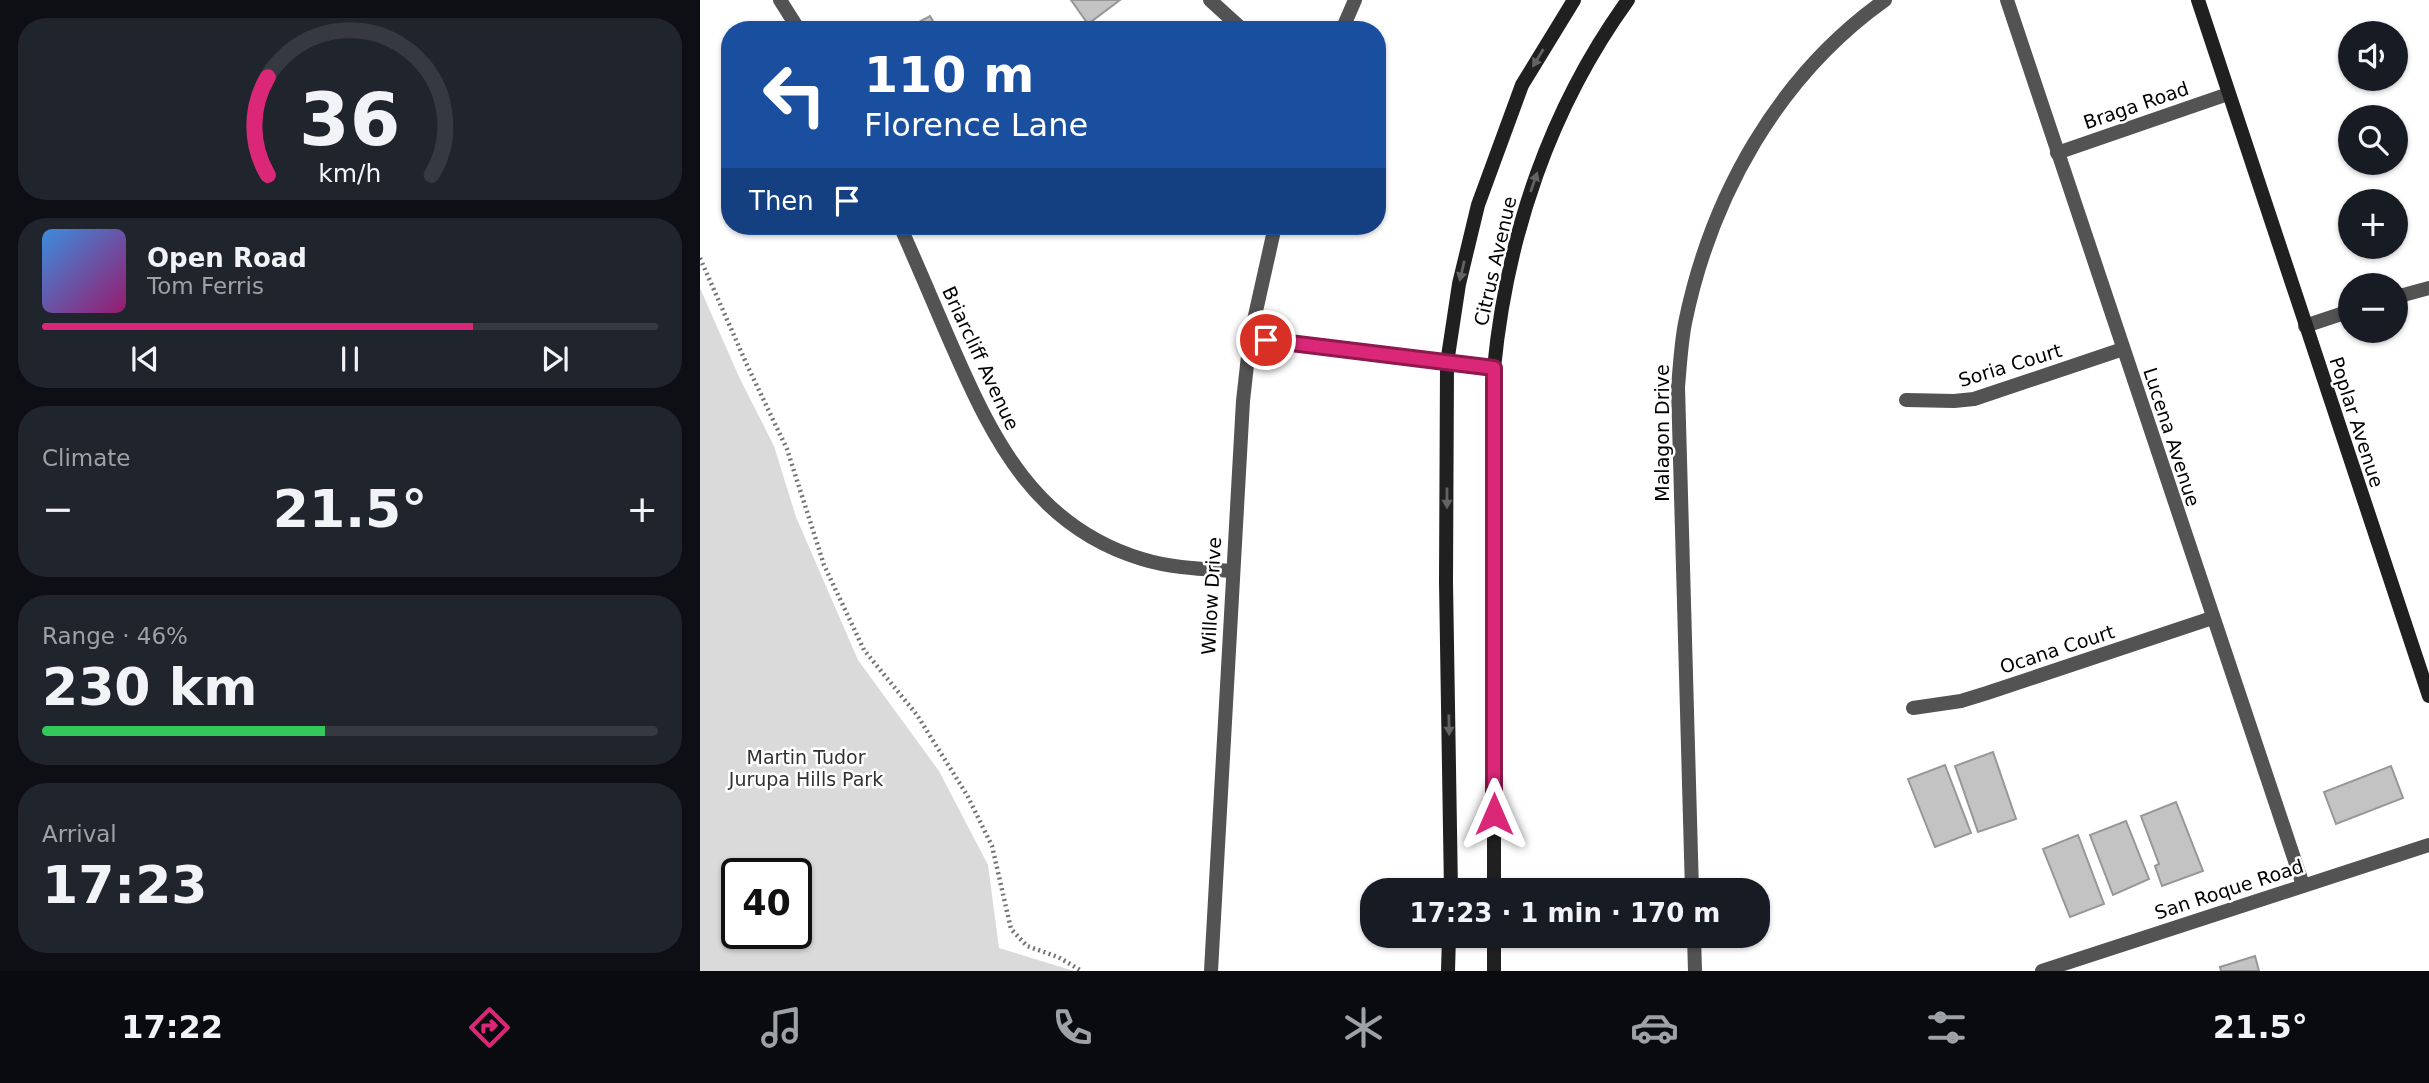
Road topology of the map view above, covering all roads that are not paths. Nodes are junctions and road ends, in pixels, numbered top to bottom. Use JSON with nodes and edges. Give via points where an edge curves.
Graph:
{"nodes":[{"id":1,"x":779,"y":0,"type":"edge"},
{"id":2,"x":1210,"y":0,"type":"edge"},
{"id":3,"x":1354,"y":0,"type":"edge"},
{"id":4,"x":1574,"y":0,"type":"edge"},
{"id":5,"x":1628,"y":0,"type":"edge"},
{"id":6,"x":1885,"y":0,"type":"edge"},
{"id":7,"x":2007,"y":0,"type":"edge"},
{"id":8,"x":2198,"y":0,"type":"edge"},
{"id":9,"x":793,"y":21,"type":"edge"},
{"id":10,"x":1233,"y":21,"type":"edge"},
{"id":11,"x":1346,"y":21,"type":"edge"},
{"id":12,"x":2228,"y":94,"type":"junction"},
{"id":13,"x":2057,"y":153,"type":"junction"},
{"id":14,"x":904,"y":235,"type":"edge"},
{"id":15,"x":1273,"y":235,"type":"edge"},
{"id":16,"x":2429,"y":288,"type":"edge"},
{"id":17,"x":2408,"y":294,"type":"edge"},
{"id":18,"x":2338,"y":315,"type":"edge"},
{"id":19,"x":2305,"y":326,"type":"junction"},
{"id":20,"x":1250,"y":338,"type":"junction"},
{"id":21,"x":2123,"y":349,"type":"junction"},
{"id":22,"x":1447,"y":363,"type":"junction"},
{"id":23,"x":1494,"y":368,"type":"junction"},
{"id":24,"x":1906,"y":400,"type":"dead end"},
{"id":25,"x":1232,"y":571,"type":"junction"},
{"id":26,"x":2212,"y":618,"type":"junction"},
{"id":27,"x":2429,"y":696,"type":"edge"},
{"id":28,"x":1913,"y":708,"type":"dead end"},
{"id":29,"x":2429,"y":845,"type":"edge"},
{"id":30,"x":1451,"y":878,"type":"edge"},
{"id":31,"x":1494,"y":878,"type":"edge"},
{"id":32,"x":1692,"y":878,"type":"edge"},
{"id":33,"x":2303,"y":885,"type":"junction"},
{"id":34,"x":1449,"y":948,"type":"edge"},
{"id":35,"x":1494,"y":948,"type":"edge"},
{"id":36,"x":1694,"y":948,"type":"edge"},
{"id":37,"x":1211,"y":971,"type":"edge"},
{"id":38,"x":1448,"y":971,"type":"edge"},
{"id":39,"x":1494,"y":971,"type":"edge"},
{"id":40,"x":1695,"y":971,"type":"edge"},
{"id":41,"x":2042,"y":971,"type":"edge"}],
"edges":[{"from":1,"to":9,"type":"street"},
{"from":2,"to":10,"type":"street"},
{"from":3,"to":11,"type":"street"},
{"from":4,"to":22,"type":"street","name":"Citrus Avenue","one_way":true,"via":[[1522,85],[1478,205]]},
{"from":23,"to":5,"type":"street","name":"Citrus Avenue","one_way":true,"via":[[1507,277],[1531,189],[1575,83]]},
{"from":6,"to":32,"type":"street","name":"Malagon Drive","via":[[1826,52],[1762,128],[1717,214],[1685,325],[1678,387]]},
{"from":7,"to":13,"type":"street","name":"Lucena Avenue"},
{"from":8,"to":12,"type":"street","name":"Poplar Avenue"},
{"from":12,"to":13,"type":"street","name":"Braga Road"},
{"from":12,"to":19,"type":"street","name":"Poplar Avenue"},
{"from":13,"to":21,"type":"street","name":"Lucena Avenue"},
{"from":14,"to":25,"type":"street","name":"Briarcliff Avenue","via":[[987,424],[1030,486],[1077,528],[1140,559]]},
{"from":15,"to":20,"type":"street","name":"Willow Drive"},
{"from":16,"to":17,"type":"street"},
{"from":18,"to":19,"type":"street"},
{"from":19,"to":27,"type":"street","name":"Poplar Avenue"},
{"from":20,"to":22,"type":"street"},
{"from":20,"to":25,"type":"street","name":"Willow Drive"},
{"from":21,"to":24,"type":"street","name":"Soria Court","via":[[1974,399]]},
{"from":21,"to":26,"type":"street","name":"Lucena Avenue"},
{"from":22,"to":23,"type":"street"},
{"from":22,"to":30,"type":"street","name":"Citrus Avenue","one_way":true},
{"from":23,"to":31,"type":"street","name":"Citrus Avenue"},
{"from":25,"to":37,"type":"street","name":"Willow Drive"},
{"from":26,"to":28,"type":"street","name":"Ocana Court","via":[[1974,697]]},
{"from":26,"to":33,"type":"street","name":"Lucena Avenue"},
{"from":29,"to":33,"type":"street","name":"San Roque Road"},
{"from":33,"to":41,"type":"street","name":"San Roque Road"},
{"from":34,"to":38,"type":"street"},
{"from":35,"to":39,"type":"street"},
{"from":36,"to":40,"type":"street"}]}
